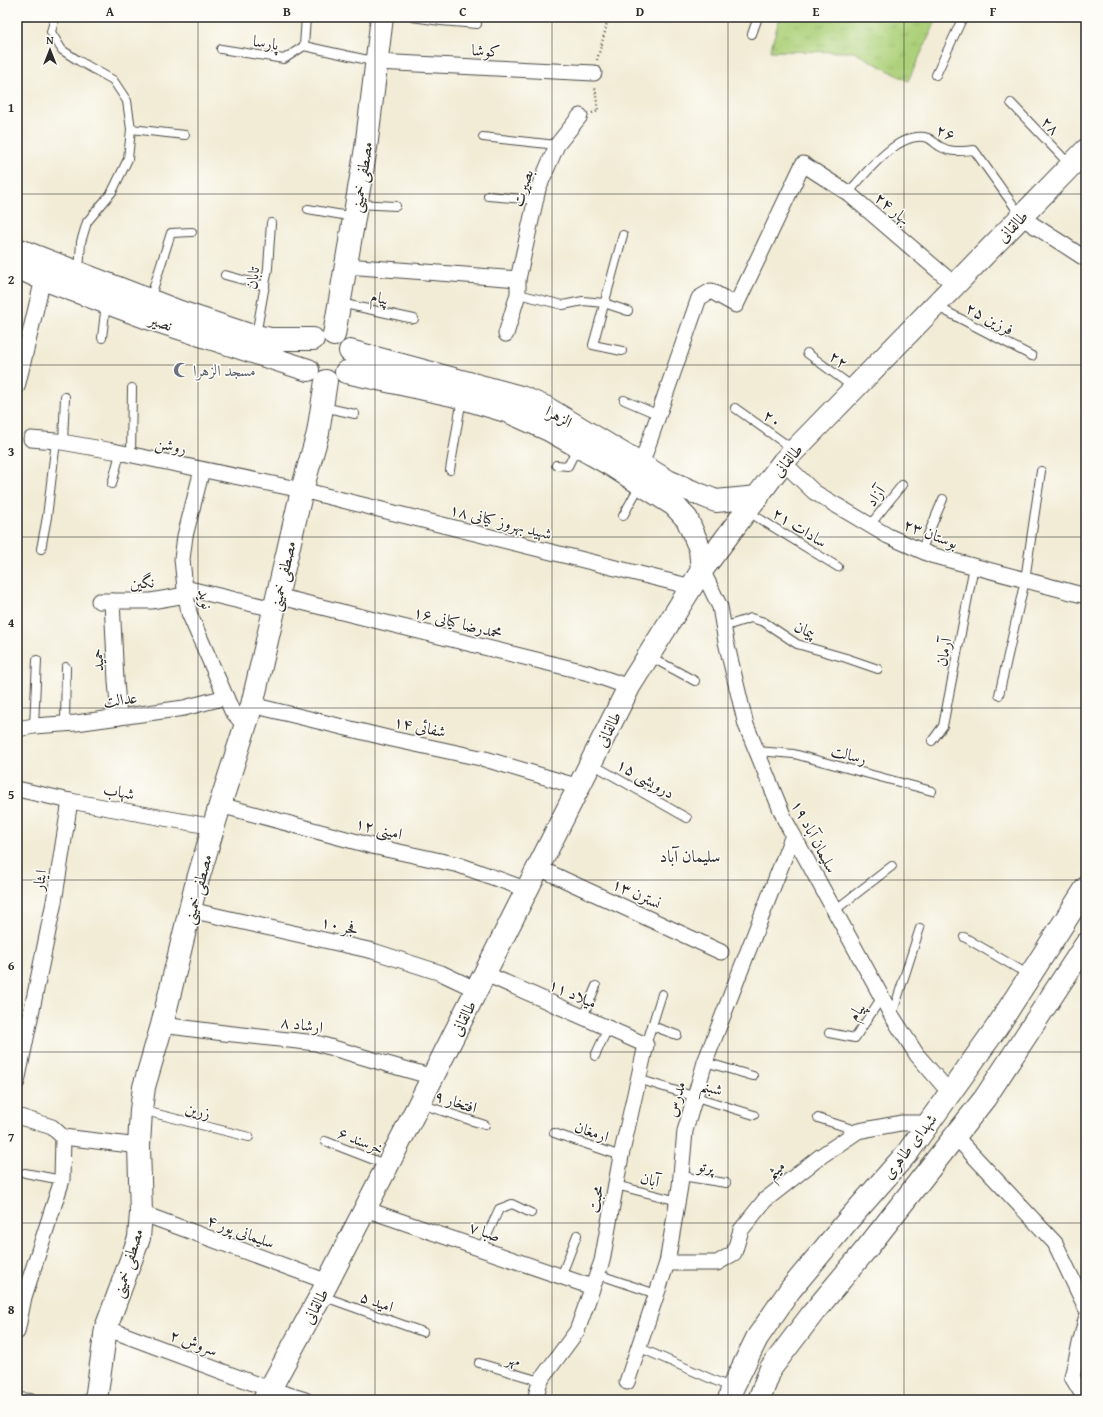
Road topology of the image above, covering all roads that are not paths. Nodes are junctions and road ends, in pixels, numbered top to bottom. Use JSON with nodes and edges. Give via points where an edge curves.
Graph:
{"nodes":[{"id":1,"x":55,"y":17,"type":"edge"},
{"id":2,"x":306,"y":17,"type":"edge"},
{"id":3,"x":382,"y":17,"type":"edge"},
{"id":4,"x":412,"y":17,"type":"edge"},
{"id":5,"x":758,"y":17,"type":"edge"},
{"id":6,"x":963,"y":17,"type":"edge"},
{"id":7,"x":476,"y":24,"type":"dead end"},
{"id":8,"x":752,"y":34,"type":"dead end"},
{"id":9,"x":304,"y":46,"type":"junction"},
{"id":10,"x":221,"y":49,"type":"dead end"},
{"id":11,"x":377,"y":62,"type":"junction"},
{"id":12,"x":594,"y":73,"type":"dead end"},
{"id":13,"x":936,"y":75,"type":"dead end"},
{"id":14,"x":1011,"y":103,"type":"dead end"},
{"id":15,"x":580,"y":116,"type":"dead end"},
{"id":16,"x":131,"y":129,"type":"junction"},
{"id":17,"x":185,"y":135,"type":"dead end"},
{"id":18,"x":483,"y":137,"type":"dead end"},
{"id":19,"x":557,"y":144,"type":"junction"},
{"id":20,"x":1086,"y":150,"type":"edge"},
{"id":21,"x":1070,"y":166,"type":"junction"},
{"id":22,"x":848,"y":193,"type":"junction"},
{"id":23,"x":488,"y":196,"type":"dead end"},
{"id":24,"x":536,"y":200,"type":"junction"},
{"id":25,"x":396,"y":206,"type":"dead end"},
{"id":26,"x":308,"y":209,"type":"dead end"},
{"id":27,"x":356,"y":210,"type":"junction"},
{"id":28,"x":1021,"y":217,"type":"junction"},
{"id":29,"x":271,"y":224,"type":"dead end"},
{"id":30,"x":192,"y":232,"type":"dead end"},
{"id":31,"x":622,"y":235,"type":"dead end"},
{"id":32,"x":1086,"y":258,"type":"edge"},
{"id":33,"x":20,"y":260,"type":"edge"},
{"id":34,"x":346,"y":266,"type":"junction"},
{"id":35,"x":79,"y":273,"type":"junction"},
{"id":36,"x":225,"y":274,"type":"dead end"},
{"id":37,"x":43,"y":279,"type":"junction"},
{"id":38,"x":518,"y":279,"type":"junction"},
{"id":39,"x":955,"y":285,"type":"junction"},
{"id":40,"x":265,"y":286,"type":"junction"},
{"id":41,"x":518,"y":294,"type":"junction"},
{"id":42,"x":150,"y":300,"type":"junction"},
{"id":43,"x":106,"y":302,"type":"junction"},
{"id":44,"x":340,"y":303,"type":"junction"},
{"id":45,"x":604,"y":303,"type":"junction"},
{"id":46,"x":935,"y":305,"type":"junction"},
{"id":47,"x":628,"y":311,"type":"dead end"},
{"id":48,"x":414,"y":319,"type":"dead end"},
{"id":49,"x":506,"y":334,"type":"dead end"},
{"id":50,"x":334,"y":335,"type":"junction"},
{"id":51,"x":102,"y":338,"type":"dead end"},
{"id":52,"x":313,"y":340,"type":"junction"},
{"id":53,"x":264,"y":344,"type":"junction"},
{"id":54,"x":350,"y":350,"type":"junction"},
{"id":55,"x":622,"y":351,"type":"dead end"},
{"id":56,"x":807,"y":352,"type":"dead end"},
{"id":57,"x":1032,"y":356,"type":"dead end"},
{"id":58,"x":380,"y":369,"type":"junction"},
{"id":59,"x":308,"y":370,"type":"junction"},
{"id":60,"x":346,"y":372,"type":"junction"},
{"id":61,"x":326,"y":381,"type":"junction"},
{"id":62,"x":17,"y":387,"type":"edge"},
{"id":63,"x":132,"y":388,"type":"dead end"},
{"id":64,"x":855,"y":388,"type":"junction"},
{"id":65,"x":65,"y":397,"type":"dead end"},
{"id":66,"x":462,"y":398,"type":"junction"},
{"id":67,"x":624,"y":400,"type":"dead end"},
{"id":68,"x":322,"y":407,"type":"junction"},
{"id":69,"x":735,"y":408,"type":"dead end"},
{"id":70,"x":355,"y":414,"type":"dead end"},
{"id":71,"x":659,"y":415,"type":"junction"},
{"id":72,"x":31,"y":439,"type":"dead end"},
{"id":73,"x":59,"y":442,"type":"junction"},
{"id":74,"x":578,"y":446,"type":"junction"},
{"id":75,"x":126,"y":454,"type":"junction"},
{"id":76,"x":789,"y":456,"type":"junction"},
{"id":77,"x":556,"y":466,"type":"dead end"},
{"id":78,"x":202,"y":470,"type":"junction"},
{"id":79,"x":450,"y":470,"type":"dead end"},
{"id":80,"x":1040,"y":471,"type":"dead end"},
{"id":81,"x":641,"y":474,"type":"junction"},
{"id":82,"x":112,"y":484,"type":"dead end"},
{"id":83,"x":902,"y":485,"type":"dead end"},
{"id":84,"x":302,"y":490,"type":"junction"},
{"id":85,"x":688,"y":490,"type":"junction"},
{"id":86,"x":943,"y":499,"type":"dead end"},
{"id":87,"x":752,"y":504,"type":"junction"},
{"id":88,"x":674,"y":506,"type":"junction"},
{"id":89,"x":623,"y":516,"type":"dead end"},
{"id":90,"x":870,"y":525,"type":"junction"},
{"id":91,"x":41,"y":549,"type":"dead end"},
{"id":92,"x":921,"y":551,"type":"junction"},
{"id":93,"x":974,"y":566,"type":"junction"},
{"id":94,"x":838,"y":567,"type":"dead end"},
{"id":95,"x":697,"y":579,"type":"junction"},
{"id":96,"x":1025,"y":580,"type":"junction"},
{"id":97,"x":185,"y":592,"type":"junction"},
{"id":98,"x":1086,"y":596,"type":"edge"},
{"id":99,"x":106,"y":601,"type":"joint"},
{"id":100,"x":276,"y":602,"type":"junction"},
{"id":101,"x":723,"y":627,"type":"junction"},
{"id":102,"x":649,"y":656,"type":"junction"},
{"id":103,"x":37,"y":660,"type":"dead end"},
{"id":104,"x":66,"y":667,"type":"dead end"},
{"id":105,"x":878,"y":670,"type":"dead end"},
{"id":106,"x":695,"y":681,"type":"dead end"},
{"id":107,"x":629,"y":687,"type":"junction"},
{"id":108,"x":999,"y":695,"type":"dead end"},
{"id":109,"x":226,"y":697,"type":"junction"},
{"id":110,"x":252,"y":705,"type":"junction"},
{"id":111,"x":119,"y":717,"type":"junction"},
{"id":112,"x":65,"y":723,"type":"junction"},
{"id":113,"x":245,"y":726,"type":"junction"},
{"id":114,"x":22,"y":731,"type":"edge"},
{"id":115,"x":932,"y":741,"type":"dead end"},
{"id":116,"x":757,"y":751,"type":"junction"},
{"id":117,"x":591,"y":763,"type":"junction"},
{"id":118,"x":579,"y":787,"type":"junction"},
{"id":119,"x":17,"y":789,"type":"edge"},
{"id":120,"x":932,"y":791,"type":"dead end"},
{"id":121,"x":70,"y":801,"type":"junction"},
{"id":122,"x":220,"y":805,"type":"junction"},
{"id":123,"x":687,"y":818,"type":"dead end"},
{"id":124,"x":214,"y":827,"type":"junction"},
{"id":125,"x":793,"y":835,"type":"junction"},
{"id":126,"x":892,"y":866,"type":"dead end"},
{"id":127,"x":539,"y":868,"type":"junction"},
{"id":128,"x":1086,"y":888,"type":"edge"},
{"id":129,"x":528,"y":890,"type":"junction"},
{"id":130,"x":190,"y":910,"type":"junction"},
{"id":131,"x":834,"y":910,"type":"junction"},
{"id":132,"x":920,"y":928,"type":"dead end"},
{"id":133,"x":964,"y":937,"type":"dead end"},
{"id":134,"x":1086,"y":944,"type":"edge"},
{"id":135,"x":721,"y":952,"type":"dead end"},
{"id":136,"x":1030,"y":976,"type":"junction"},
{"id":137,"x":481,"y":982,"type":"junction"},
{"id":138,"x":596,"y":986,"type":"dead end"},
{"id":139,"x":662,"y":994,"type":"dead end"},
{"id":140,"x":882,"y":997,"type":"junction"},
{"id":141,"x":892,"y":1016,"type":"junction"},
{"id":142,"x":584,"y":1017,"type":"junction"},
{"id":143,"x":162,"y":1025,"type":"junction"},
{"id":144,"x":652,"y":1026,"type":"junction"},
{"id":145,"x":608,"y":1028,"type":"junction"},
{"id":146,"x":829,"y":1033,"type":"dead end"},
{"id":147,"x":677,"y":1035,"type":"dead end"},
{"id":148,"x":646,"y":1045,"type":"junction"},
{"id":149,"x":595,"y":1056,"type":"dead end"},
{"id":150,"x":705,"y":1062,"type":"junction"},
{"id":151,"x":753,"y":1076,"type":"dead end"},
{"id":152,"x":433,"y":1077,"type":"junction"},
{"id":153,"x":638,"y":1079,"type":"junction"},
{"id":154,"x":17,"y":1082,"type":"edge"},
{"id":155,"x":950,"y":1093,"type":"junction"},
{"id":156,"x":695,"y":1096,"type":"junction"},
{"id":157,"x":419,"y":1104,"type":"junction"},
{"id":158,"x":141,"y":1110,"type":"junction"},
{"id":159,"x":754,"y":1115,"type":"dead end"},
{"id":160,"x":17,"y":1116,"type":"edge"},
{"id":161,"x":818,"y":1118,"type":"dead end"},
{"id":162,"x":929,"y":1123,"type":"junction"},
{"id":163,"x":485,"y":1125,"type":"dead end"},
{"id":164,"x":858,"y":1131,"type":"junction"},
{"id":165,"x":554,"y":1133,"type":"dead end"},
{"id":166,"x":955,"y":1136,"type":"junction"},
{"id":167,"x":63,"y":1137,"type":"junction"},
{"id":168,"x":249,"y":1137,"type":"dead end"},
{"id":169,"x":325,"y":1141,"type":"dead end"},
{"id":170,"x":139,"y":1146,"type":"junction"},
{"id":171,"x":621,"y":1156,"type":"junction"},
{"id":172,"x":387,"y":1166,"type":"junction"},
{"id":173,"x":25,"y":1173,"type":"dead end"},
{"id":174,"x":681,"y":1176,"type":"junction"},
{"id":175,"x":62,"y":1180,"type":"junction"},
{"id":176,"x":726,"y":1183,"type":"dead end"},
{"id":177,"x":616,"y":1185,"type":"junction"},
{"id":178,"x":678,"y":1201,"type":"junction"},
{"id":179,"x":365,"y":1209,"type":"junction"},
{"id":180,"x":141,"y":1213,"type":"junction"},
{"id":181,"x":531,"y":1213,"type":"dead end"},
{"id":182,"x":577,"y":1235,"type":"dead end"},
{"id":183,"x":481,"y":1249,"type":"junction"},
{"id":184,"x":667,"y":1263,"type":"junction"},
{"id":185,"x":561,"y":1277,"type":"junction"},
{"id":186,"x":595,"y":1281,"type":"junction"},
{"id":187,"x":324,"y":1289,"type":"junction"},
{"id":188,"x":656,"y":1294,"type":"junction"},
{"id":189,"x":1086,"y":1308,"type":"edge"},
{"id":190,"x":1086,"y":1319,"type":"edge"},
{"id":191,"x":106,"y":1328,"type":"junction"},
{"id":192,"x":17,"y":1332,"type":"edge"},
{"id":193,"x":423,"y":1332,"type":"dead end"},
{"id":194,"x":638,"y":1347,"type":"junction"},
{"id":195,"x":479,"y":1363,"type":"dead end"},
{"id":196,"x":540,"y":1381,"type":"junction"},
{"id":197,"x":627,"y":1382,"type":"dead end"},
{"id":198,"x":267,"y":1394,"type":"edge"},
{"id":199,"x":731,"y":1394,"type":"edge"},
{"id":200,"x":17,"y":1397,"type":"edge"},
{"id":201,"x":31,"y":1398,"type":"dead end"},
{"id":202,"x":96,"y":1400,"type":"edge"},
{"id":203,"x":305,"y":1400,"type":"edge"},
{"id":204,"x":441,"y":1400,"type":"edge"},
{"id":205,"x":444,"y":1400,"type":"edge"},
{"id":206,"x":535,"y":1400,"type":"edge"},
{"id":207,"x":759,"y":1400,"type":"edge"},
{"id":208,"x":1086,"y":1400,"type":"edge"}],
"edges":[{"from":1,"to":16,"type":"lane","via":[[51,32],[62,50],[113,80],[127,101]]},
{"from":2,"to":9,"type":"lane"},
{"from":3,"to":11,"type":"street","name":"مصطفی خمینی"},
{"from":4,"to":7,"type":"lane"},
{"from":5,"to":8,"type":"lane"},
{"from":6,"to":13,"type":"lane"},
{"from":9,"to":10,"type":"lane","name":"پارسا","via":[[284,59]]},
{"from":9,"to":11,"type":"lane"},
{"from":11,"to":12,"type":"street","name":"کوشا"},
{"from":11,"to":27,"type":"street","name":"مصطفی خمینی"},
{"from":14,"to":21,"type":"lane","name":"۲۸"},
{"from":15,"to":19,"type":"street","name":"بصیرت"},
{"from":16,"to":17,"type":"lane"},
{"from":16,"to":35,"type":"lane","via":[[128,159],[112,192],[87,222],[81,242]]},
{"from":18,"to":19,"type":"lane"},
{"from":19,"to":24,"type":"street","name":"بصیرت"},
{"from":20,"to":21,"type":"street","name":"طالقانی"},
{"from":21,"to":28,"type":"street","name":"طالقانی"},
{"from":22,"to":28,"type":"lane","name":"۲۶","via":[[886,151],[911,138],[928,138],[942,148],[954,152],[974,150]]},
{"from":22,"to":39,"type":"street","name":"بهار ۲۴"},
{"from":22,"to":71,"type":"street","name":"بهار ۲۴","via":[[803,164],[736,305],[711,291],[699,298]]},
{"from":23,"to":24,"type":"lane"},
{"from":24,"to":38,"type":"street","name":"بصیرت"},
{"from":25,"to":27,"type":"lane"},
{"from":26,"to":27,"type":"lane"},
{"from":27,"to":34,"type":"street","name":"مصطفی خمینی"},
{"from":28,"to":32,"type":"street"},
{"from":28,"to":39,"type":"street","name":"طالقانی"},
{"from":29,"to":40,"type":"lane","name":"تابان"},
{"from":30,"to":42,"type":"lane","via":[[171,233]]},
{"from":31,"to":45,"type":"lane"},
{"from":33,"to":35,"type":"street"},
{"from":33,"to":37,"type":"street","name":"نصیر"},
{"from":34,"to":38,"type":"street"},
{"from":34,"to":44,"type":"street","name":"مصطفی خمینی"},
{"from":35,"to":42,"type":"street"},
{"from":36,"to":40,"type":"lane"},
{"from":37,"to":43,"type":"street","name":"نصیر"},
{"from":37,"to":62,"type":"street"},
{"from":38,"to":41,"type":"street","name":"بصیرت"},
{"from":39,"to":46,"type":"street","name":"طالقانی"},
{"from":40,"to":53,"type":"lane","name":"تابان"},
{"from":41,"to":45,"type":"lane","via":[[563,305],[583,301]]},
{"from":41,"to":49,"type":"street","name":"بصیرت"},
{"from":42,"to":53,"type":"street"},
{"from":43,"to":51,"type":"lane"},
{"from":43,"to":53,"type":"street","name":"نصیر","via":[[145,316]]},
{"from":44,"to":48,"type":"lane","name":"پیام"},
{"from":44,"to":50,"type":"street","name":"مصطفی خمینی"},
{"from":44,"to":53,"type":"street","via":[[329,317],[316,326]]},
{"from":45,"to":47,"type":"lane"},
{"from":45,"to":55,"type":"lane","via":[[593,346]]},
{"from":46,"to":57,"type":"lane","name":"فرزین ۲۵"},
{"from":46,"to":64,"type":"street","name":"طالقانی"},
{"from":50,"to":52,"type":"street","via":[[323,335]]},
{"from":50,"to":54,"type":"street","via":[[344,341]]},
{"from":52,"to":53,"type":"street"},
{"from":52,"to":59,"type":"street","via":[[306,348],[304,359]]},
{"from":53,"to":59,"type":"street","name":"نصیر"},
{"from":54,"to":58,"type":"street","name":"الزهرا"},
{"from":54,"to":60,"type":"street","via":[[350,362]]},
{"from":56,"to":64,"type":"lane","name":"۲۲"},
{"from":58,"to":60,"type":"street","name":"الزهرا"},
{"from":58,"to":66,"type":"street","name":"الزهرا"},
{"from":58,"to":81,"type":"street","name":"الزهرا","via":[[521,397],[545,407]]},
{"from":59,"to":61,"type":"street","via":[[316,378]]},
{"from":60,"to":61,"type":"street","via":[[337,379]]},
{"from":61,"to":68,"type":"street","name":"مصطفی خمینی"},
{"from":63,"to":75,"type":"lane"},
{"from":64,"to":76,"type":"street","name":"طالقانی"},
{"from":65,"to":73,"type":"lane"},
{"from":66,"to":74,"type":"street","name":"الزهرا","via":[[509,412]]},
{"from":66,"to":79,"type":"lane"},
{"from":67,"to":71,"type":"lane"},
{"from":68,"to":70,"type":"lane"},
{"from":68,"to":84,"type":"street","name":"مصطفی خمینی","via":[[318,433]]},
{"from":69,"to":76,"type":"lane","name":"۲۰"},
{"from":71,"to":81,"type":"street"},
{"from":72,"to":73,"type":"street","name":"روشن"},
{"from":73,"to":75,"type":"street","name":"روشن"},
{"from":73,"to":91,"type":"lane"},
{"from":74,"to":77,"type":"lane","via":[[568,466]]},
{"from":74,"to":81,"type":"street","name":"الزهرا"},
{"from":75,"to":78,"type":"street","name":"روشن"},
{"from":75,"to":82,"type":"lane"},
{"from":76,"to":87,"type":"street","name":"طالقانی"},
{"from":76,"to":90,"type":"street","name":"بوستان ۲۳","via":[[814,492]]},
{"from":78,"to":84,"type":"street","name":"روشن"},
{"from":78,"to":97,"type":"street","name":"نوید","via":[[185,536],[182,559]]},
{"from":80,"to":96,"type":"lane"},
{"from":81,"to":85,"type":"street","name":"الزهرا","via":[[668,481]]},
{"from":81,"to":88,"type":"street","name":"الزهرا"},
{"from":81,"to":89,"type":"lane"},
{"from":83,"to":90,"type":"lane","name":"آزاد"},
{"from":84,"to":95,"type":"street","name":"شهید بهروز کیانی ۱۸"},
{"from":84,"to":100,"type":"street","name":"مصطفی خمینی"},
{"from":85,"to":87,"type":"street","name":"الزهرا","via":[[716,501]]},
{"from":85,"to":88,"type":"street","via":[[689,499],[686,503]]},
{"from":86,"to":92,"type":"lane"},
{"from":87,"to":94,"type":"lane","name":"سادات ۲۱"},
{"from":87,"to":95,"type":"street","name":"طالقانی"},
{"from":88,"to":95,"type":"street","name":"الزهرا","via":[[687,519],[700,549]]},
{"from":90,"to":92,"type":"street","name":"بوستان ۲۳"},
{"from":92,"to":93,"type":"street","name":"بوستان ۲۳"},
{"from":93,"to":96,"type":"street","name":"بوستان ۲۳"},
{"from":93,"to":115,"type":"lane","name":"آرمان","via":[[943,726]]},
{"from":95,"to":101,"type":"street","name":"سلیمان آباد ۱۹","via":[[720,607]]},
{"from":95,"to":102,"type":"street","name":"طالقانی"},
{"from":96,"to":98,"type":"street","name":"بوستان ۲۳"},
{"from":96,"to":108,"type":"lane"},
{"from":97,"to":99,"type":"street","name":"نگین","via":[[151,601]]},
{"from":97,"to":100,"type":"street","name":"محمدرضا کیانی ۱۶"},
{"from":97,"to":109,"type":"street","name":"نوید","via":[[190,613]]},
{"from":99,"to":111,"type":"street","name":"حمید"},
{"from":100,"to":107,"type":"street","name":"محمدرضا کیانی ۱۶","via":[[589,673]]},
{"from":100,"to":110,"type":"street","name":"مصطفی خمینی"},
{"from":101,"to":105,"type":"lane","name":"پیمان","via":[[751,618],[764,622],[797,644]]},
{"from":101,"to":116,"type":"street","name":"سلیمان آباد ۱۹","via":[[746,724]]},
{"from":102,"to":106,"type":"lane"},
{"from":102,"to":107,"type":"street","name":"طالقانی"},
{"from":103,"to":114,"type":"lane"},
{"from":104,"to":112,"type":"lane"},
{"from":107,"to":117,"type":"street","name":"طالقانی"},
{"from":109,"to":111,"type":"street","name":"عدالت","via":[[184,708]]},
{"from":109,"to":113,"type":"street","name":"نوید","via":[[232,711]]},
{"from":110,"to":113,"type":"street","name":"مصطفی خمینی"},
{"from":110,"to":118,"type":"street","name":"شفائی ۱۴","via":[[485,759]]},
{"from":111,"to":112,"type":"street","name":"عدالت"},
{"from":112,"to":114,"type":"street","name":"عدالت"},
{"from":113,"to":122,"type":"street","name":"مصطفی خمینی"},
{"from":116,"to":120,"type":"lane","name":"رسالت","via":[[794,754]]},
{"from":116,"to":125,"type":"street","name":"سلیمان آباد ۱۹"},
{"from":117,"to":118,"type":"street","name":"طالقانی"},
{"from":117,"to":123,"type":"lane","name":"درویشی ۱۵"},
{"from":118,"to":127,"type":"street","name":"طالقانی"},
{"from":119,"to":121,"type":"street","name":"شهاب"},
{"from":121,"to":124,"type":"street","name":"شهاب"},
{"from":121,"to":154,"type":"street","name":"ایثار","via":[[54,902]]},
{"from":122,"to":124,"type":"street","name":"مصطفی خمینی"},
{"from":122,"to":129,"type":"street","name":"امینی ۱۲","via":[[372,846],[458,865]]},
{"from":124,"to":130,"type":"street","name":"مصطفی خمینی"},
{"from":125,"to":131,"type":"street","name":"سلیمان آباد ۱۹"},
{"from":125,"to":150,"type":"street","name":"مدرس"},
{"from":126,"to":131,"type":"lane"},
{"from":127,"to":129,"type":"street","name":"طالقانی"},
{"from":127,"to":135,"type":"street","name":"نسترن ۱۳"},
{"from":128,"to":136,"type":"street","name":"شهدای طاهری"},
{"from":129,"to":137,"type":"street","name":"طالقانی"},
{"from":130,"to":137,"type":"street","name":"فجر ۱۰","via":[[373,951],[441,973]]},
{"from":130,"to":143,"type":"street","name":"مصطفی خمینی"},
{"from":131,"to":140,"type":"street","name":"سلیمان آباد ۱۹"},
{"from":132,"to":141,"type":"lane"},
{"from":133,"to":136,"type":"lane"},
{"from":134,"to":166,"type":"street","name":"شهدای طاهری","via":[[985,1098]]},
{"from":136,"to":155,"type":"street","name":"شهدای طاهری"},
{"from":137,"to":142,"type":"street","name":"میلاد ۱۱"},
{"from":137,"to":152,"type":"street","name":"طالقانی"},
{"from":138,"to":142,"type":"lane"},
{"from":139,"to":144,"type":"lane","name":"محبت"},
{"from":140,"to":141,"type":"street","name":"سلیمان آباد ۱۹"},
{"from":140,"to":146,"type":"lane","name":"پیام","via":[[855,1038]]},
{"from":141,"to":155,"type":"street","name":"سلیمان آباد ۱۹","via":[[917,1055]]},
{"from":142,"to":145,"type":"street","name":"میلاد ۱۱"},
{"from":143,"to":152,"type":"street","name":"ارشاد ۸","via":[[316,1043]]},
{"from":143,"to":158,"type":"street","name":"مصطفی خمینی","via":[[144,1087]]},
{"from":144,"to":147,"type":"lane"},
{"from":144,"to":148,"type":"lane","name":"محبت"},
{"from":145,"to":148,"type":"street","name":"میلاد ۱۱"},
{"from":145,"to":149,"type":"lane"},
{"from":148,"to":153,"type":"street","name":"محبت"},
{"from":150,"to":151,"type":"lane"},
{"from":150,"to":156,"type":"street","name":"مدرس"},
{"from":152,"to":157,"type":"street","name":"طالقانی"},
{"from":153,"to":156,"type":"lane","name":"شبنم"},
{"from":153,"to":171,"type":"street","name":"محبت"},
{"from":155,"to":162,"type":"street","name":"شهدای طاهری"},
{"from":156,"to":159,"type":"lane","name":"شبنم"},
{"from":156,"to":174,"type":"street","name":"مدرس","via":[[685,1131]]},
{"from":157,"to":163,"type":"lane","name":"افتخار ۹"},
{"from":157,"to":172,"type":"street","name":"طالقانی"},
{"from":158,"to":168,"type":"lane","name":"زرین"},
{"from":158,"to":170,"type":"street","name":"مصطفی خمینی"},
{"from":160,"to":167,"type":"street","via":[[52,1127]]},
{"from":161,"to":164,"type":"lane"},
{"from":162,"to":164,"type":"street","name":"میثم","via":[[901,1123]]},
{"from":162,"to":199,"type":"street","name":"شهدای طاهری","via":[[908,1152],[790,1290],[757,1338]]},
{"from":164,"to":184,"type":"street","name":"میثم","via":[[821,1156],[766,1200],[741,1230],[734,1253],[716,1263]]},
{"from":165,"to":171,"type":"lane","name":"ارمغان"},
{"from":166,"to":189,"type":"street","via":[[1055,1243]]},
{"from":166,"to":207,"type":"street","name":"شهدای طاهری","via":[[771,1368]]},
{"from":167,"to":170,"type":"street"},
{"from":167,"to":175,"type":"street"},
{"from":169,"to":172,"type":"lane","name":"خرسند ۶"},
{"from":170,"to":180,"type":"street","name":"مصطفی خمینی"},
{"from":171,"to":177,"type":"street","name":"محبت"},
{"from":172,"to":179,"type":"street","name":"طالقانی"},
{"from":173,"to":175,"type":"lane"},
{"from":174,"to":176,"type":"lane","name":"پرتو"},
{"from":174,"to":178,"type":"street","name":"مدرس"},
{"from":175,"to":192,"type":"street","via":[[24,1297]]},
{"from":177,"to":178,"type":"lane","name":"آبان"},
{"from":177,"to":186,"type":"street","name":"محبت","via":[[602,1261]]},
{"from":178,"to":184,"type":"street","name":"مدرس"},
{"from":179,"to":183,"type":"street","name":"صبا ۷"},
{"from":179,"to":187,"type":"street","name":"طالقانی"},
{"from":180,"to":187,"type":"street","name":"سلیمانی پور ۴"},
{"from":180,"to":191,"type":"street","name":"مصطفی خمینی","via":[[139,1238]]},
{"from":181,"to":183,"type":"lane","via":[[512,1204],[499,1210]]},
{"from":182,"to":185,"type":"lane"},
{"from":183,"to":185,"type":"street","name":"صبا ۷"},
{"from":184,"to":188,"type":"street","name":"مدرس"},
{"from":185,"to":186,"type":"street","name":"صبا ۷"},
{"from":186,"to":188,"type":"lane"},
{"from":186,"to":196,"type":"street","name":"محبت","via":[[576,1331]]},
{"from":187,"to":193,"type":"lane","name":"امید ۵"},
{"from":187,"to":198,"type":"street","name":"طالقانی"},
{"from":188,"to":194,"type":"street","name":"مدرس"},
{"from":190,"to":208,"type":"street","via":[[1072,1377]]},
{"from":191,"to":198,"type":"street","name":"سروش ۲"},
{"from":191,"to":202,"type":"street","name":"مصطفی خمینی"},
{"from":194,"to":197,"type":"street","name":"مدرس"},
{"from":194,"to":199,"type":"lane"},
{"from":195,"to":196,"type":"lane","name":"مهر"},
{"from":196,"to":206,"type":"street","name":"محبت"},
{"from":198,"to":203,"type":"street","name":"سروش ۲"},
{"from":200,"to":201,"type":"lane"},
{"from":204,"to":205,"type":"lane"}]}
